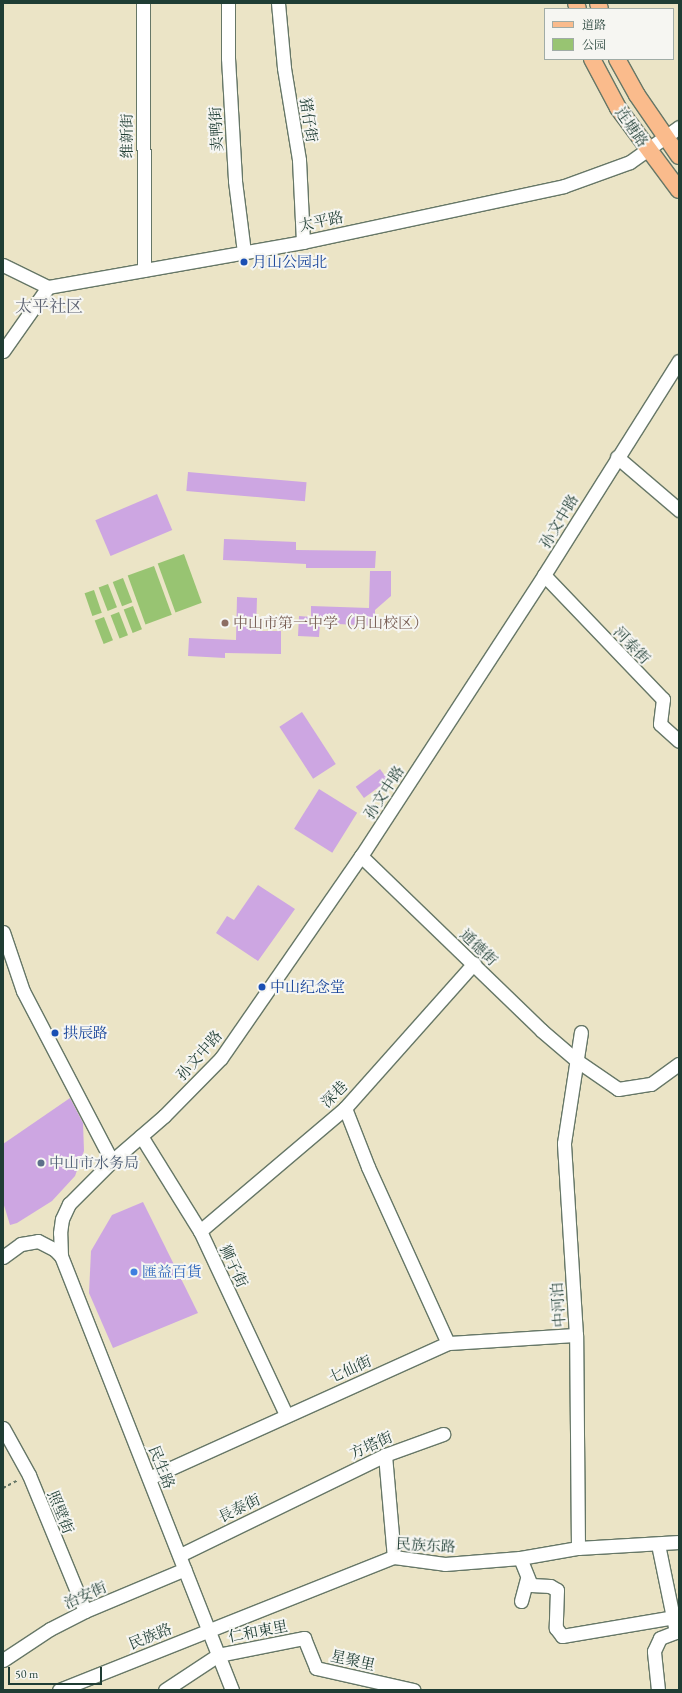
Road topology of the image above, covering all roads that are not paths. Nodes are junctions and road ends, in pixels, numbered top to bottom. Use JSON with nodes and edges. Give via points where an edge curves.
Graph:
{"nodes":[{"id":1,"x":143,"y":3,"type":"edge"},
{"id":2,"x":228,"y":3,"type":"edge"},
{"id":3,"x":278,"y":3,"type":"edge"},
{"id":4,"x":593,"y":60,"type":"edge"},
{"id":5,"x":618,"y":60,"type":"edge"},
{"id":6,"x":679,"y":127,"type":"edge"},
{"id":7,"x":666,"y":138,"type":"junction"},
{"id":8,"x":648,"y":150,"type":"junction"},
{"id":9,"x":679,"y":156,"type":"edge"},
{"id":10,"x":679,"y":190,"type":"edge"},
{"id":11,"x":303,"y":242,"type":"junction"},
{"id":12,"x":244,"y":252,"type":"junction"},
{"id":13,"x":3,"y":265,"type":"edge"},
{"id":14,"x":144,"y":270,"type":"junction"},
{"id":15,"x":48,"y":288,"type":"junction"},
{"id":16,"x":3,"y":351,"type":"edge"},
{"id":17,"x":679,"y":361,"type":"edge"},
{"id":18,"x":617,"y":457,"type":"junction"},
{"id":19,"x":679,"y":510,"type":"edge"},
{"id":20,"x":544,"y":575,"type":"junction"},
{"id":21,"x":679,"y":741,"type":"edge"},
{"id":22,"x":361,"y":856,"type":"junction"},
{"id":23,"x":3,"y":932,"type":"edge"},
{"id":24,"x":474,"y":963,"type":"junction"},
{"id":25,"x":581,"y":1032,"type":"dead end"},
{"id":26,"x":576,"y":1060,"type":"junction"},
{"id":27,"x":679,"y":1064,"type":"edge"},
{"id":28,"x":345,"y":1108,"type":"junction"},
{"id":29,"x":141,"y":1136,"type":"junction"},
{"id":30,"x":112,"y":1161,"type":"junction"},
{"id":31,"x":200,"y":1231,"type":"junction"},
{"id":32,"x":61,"y":1256,"type":"junction"},
{"id":33,"x":3,"y":1257,"type":"edge"},
{"id":34,"x":576,"y":1335,"type":"junction"},
{"id":35,"x":448,"y":1343,"type":"junction"},
{"id":36,"x":286,"y":1415,"type":"junction"},
{"id":37,"x":3,"y":1428,"type":"edge"},
{"id":38,"x":443,"y":1434,"type":"dead end"},
{"id":39,"x":385,"y":1455,"type":"junction"},
{"id":40,"x":149,"y":1478,"type":"junction"},
{"id":41,"x":313,"y":1490,"type":"joint"},
{"id":42,"x":679,"y":1542,"type":"edge"},
{"id":43,"x":658,"y":1544,"type":"junction"},
{"id":44,"x":578,"y":1548,"type":"junction"},
{"id":45,"x":180,"y":1555,"type":"junction"},
{"id":46,"x":394,"y":1557,"type":"junction"},
{"id":47,"x":520,"y":1558,"type":"junction"},
{"id":48,"x":185,"y":1569,"type":"junction"},
{"id":49,"x":527,"y":1579,"type":"junction"},
{"id":50,"x":521,"y":1601,"type":"dead end"},
{"id":51,"x":85,"y":1611,"type":"junction"},
{"id":52,"x":674,"y":1616,"type":"junction"},
{"id":53,"x":208,"y":1629,"type":"junction"},
{"id":54,"x":304,"y":1638,"type":"joint"},
{"id":55,"x":218,"y":1655,"type":"junction"},
{"id":56,"x":3,"y":1660,"type":"edge"},
{"id":57,"x":59,"y":1690,"type":"edge"},
{"id":58,"x":165,"y":1690,"type":"edge"},
{"id":59,"x":232,"y":1690,"type":"edge"},
{"id":60,"x":414,"y":1690,"type":"edge"},
{"id":61,"x":658,"y":1690,"type":"edge"}],
"edges":[{"from":1,"to":14,"type":"street","name":"维新街"},
{"from":2,"to":12,"type":"street","name":"卖鸭街","via":[[228,58],[235,181]]},
{"from":3,"to":11,"type":"street","name":"猪仔街","via":[[284,68],[299,160]]},
{"from":4,"to":8,"type":"main road","name":"连塘路","via":[[618,108]]},
{"from":5,"to":7,"type":"main road","name":"连塘路","via":[[636,95]]},
{"from":6,"to":7,"type":"street","name":"太平路"},
{"from":7,"to":8,"type":"street","name":"太平路"},
{"from":7,"to":9,"type":"main road","name":"连塘路"},
{"from":8,"to":10,"type":"main road","name":"连塘路"},
{"from":8,"to":11,"type":"street","name":"太平路","via":[[630,162],[564,186]]},
{"from":11,"to":12,"type":"street","name":"太平路"},
{"from":12,"to":14,"type":"street","name":"太平路"},
{"from":13,"to":15,"type":"street"},
{"from":14,"to":15,"type":"street","name":"太平路"},
{"from":15,"to":16,"type":"street"},
{"from":17,"to":18,"type":"street","name":"孙文中路"},
{"from":18,"to":19,"type":"street"},
{"from":18,"to":20,"type":"street","name":"孙文中路"},
{"from":20,"to":21,"type":"street","name":"河泰街","via":[[663,699],[660,724]]},
{"from":20,"to":22,"type":"street","name":"孙文中路"},
{"from":22,"to":24,"type":"street","name":"通德街"},
{"from":22,"to":29,"type":"street","name":"孙文中路","via":[[221,1058]]},
{"from":23,"to":30,"type":"street","via":[[24,991]]},
{"from":24,"to":26,"type":"street","name":"通德街"},
{"from":24,"to":28,"type":"street","name":"深巷"},
{"from":25,"to":26,"type":"street","name":"中河泊"},
{"from":26,"to":27,"type":"street","name":"通德街","via":[[618,1089],[651,1084]]},
{"from":26,"to":34,"type":"street","name":"中河泊","via":[[564,1143]]},
{"from":28,"to":31,"type":"street","name":"深巷"},
{"from":28,"to":35,"type":"street","via":[[368,1167]]},
{"from":29,"to":30,"type":"street","name":"孙文中路"},
{"from":29,"to":31,"type":"street","name":"狮子街"},
{"from":30,"to":32,"type":"street","name":"孙文中路","via":[[69,1204],[60,1233]]},
{"from":31,"to":36,"type":"street","name":"狮子街"},
{"from":32,"to":33,"type":"street","via":[[54,1249],[38,1241],[22,1244]]},
{"from":32,"to":40,"type":"street","name":"民生路"},
{"from":34,"to":35,"type":"street","name":"七仙街"},
{"from":34,"to":44,"type":"street","name":"中河泊"},
{"from":35,"to":36,"type":"street","name":"七仙街"},
{"from":36,"to":40,"type":"street","name":"七仙街"},
{"from":37,"to":51,"type":"street","name":"照壁街","via":[[29,1475]]},
{"from":38,"to":39,"type":"street","name":"方塔街"},
{"from":39,"to":41,"type":"street","name":"方塔街"},
{"from":39,"to":46,"type":"street"},
{"from":40,"to":45,"type":"street","name":"民生路"},
{"from":41,"to":45,"type":"street","name":"長泰街"},
{"from":42,"to":43,"type":"street","name":"民族东路"},
{"from":43,"to":44,"type":"street","name":"民族东路"},
{"from":43,"to":52,"type":"street"},
{"from":44,"to":47,"type":"street","name":"民族东路"},
{"from":45,"to":48,"type":"street","name":"民生路"},
{"from":46,"to":47,"type":"street","name":"民族东路","via":[[445,1564]]},
{"from":46,"to":53,"type":"street","name":"民族东路"},
{"from":47,"to":49,"type":"street"},
{"from":48,"to":51,"type":"street","name":"治安街"},
{"from":48,"to":53,"type":"street","name":"民生路"},
{"from":49,"to":50,"type":"street"},
{"from":49,"to":52,"type":"street","via":[[531,1585],[550,1586],[557,1590],[556,1628],[562,1636]]},
{"from":51,"to":56,"type":"street","name":"治安街","via":[[50,1628]]},
{"from":52,"to":61,"type":"street","via":[[676,1632],[660,1638],[654,1651]]},
{"from":53,"to":55,"type":"street","name":"民生路"},
{"from":53,"to":57,"type":"street","name":"民族路"},
{"from":54,"to":55,"type":"street","name":"仁和東里"},
{"from":54,"to":60,"type":"street","name":"星聚里","via":[[316,1668]]},
{"from":55,"to":58,"type":"street"},
{"from":55,"to":59,"type":"street","name":"民生路"}]}
